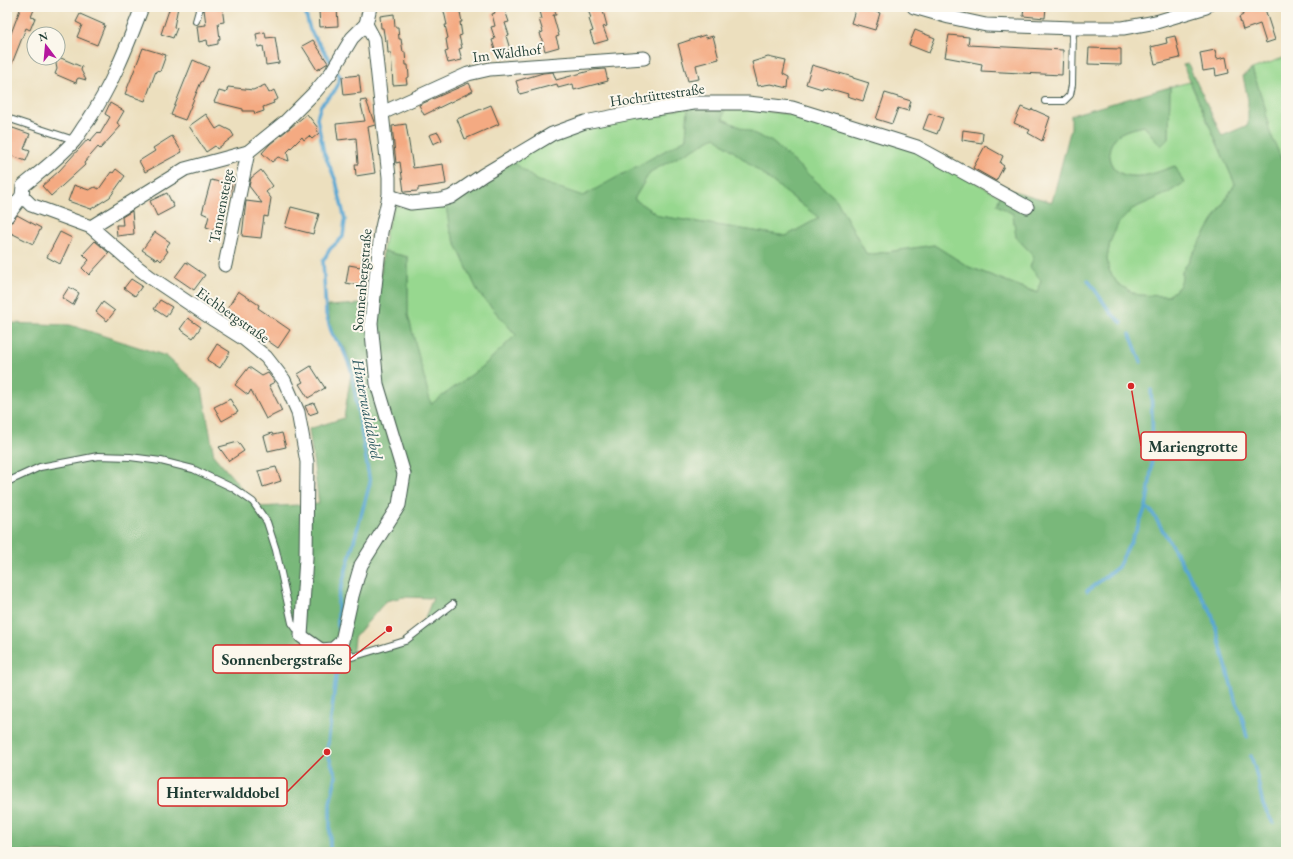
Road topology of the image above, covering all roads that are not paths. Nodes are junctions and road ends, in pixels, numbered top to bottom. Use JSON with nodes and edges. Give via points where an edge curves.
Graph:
{"nodes":[{"id":1,"x":142,"y":7,"type":"edge"},
{"id":2,"x":200,"y":7,"type":"edge"},
{"id":3,"x":370,"y":7,"type":"edge"},
{"id":4,"x":914,"y":7,"type":"edge"},
{"id":5,"x":1206,"y":7,"type":"edge"},
{"id":6,"x":196,"y":21,"type":"dead end"},
{"id":7,"x":366,"y":24,"type":"junction"},
{"id":8,"x":1073,"y":28,"type":"junction"},
{"id":9,"x":644,"y":58,"type":"dead end"},
{"id":10,"x":1045,"y":101,"type":"dead end"},
{"id":11,"x":382,"y":113,"type":"junction"},
{"id":12,"x":7,"y":118,"type":"edge"},
{"id":13,"x":75,"y":140,"type":"junction"},
{"id":14,"x":248,"y":152,"type":"junction"},
{"id":15,"x":22,"y":196,"type":"junction"},
{"id":16,"x":389,"y":196,"type":"junction"},
{"id":17,"x":1027,"y":207,"type":"dead end"},
{"id":18,"x":7,"y":216,"type":"edge"},
{"id":19,"x":90,"y":227,"type":"junction"},
{"id":20,"x":226,"y":265,"type":"dead end"},
{"id":21,"x":7,"y":482,"type":"edge"},
{"id":22,"x":452,"y":604,"type":"dead end"},
{"id":23,"x":301,"y":636,"type":"junction"},
{"id":24,"x":342,"y":641,"type":"junction"}],
"edges":[{"from":1,"to":13,"type":"street","via":[[120,64],[105,94]]},
{"from":2,"to":6,"type":"lane"},
{"from":3,"to":7,"type":"street"},
{"from":4,"to":8,"type":"street","via":[[986,25]]},
{"from":5,"to":8,"type":"street","via":[[1156,22],[1123,28]]},
{"from":7,"to":11,"type":"street","name":"Sonnenbergstraße","via":[[374,39]]},
{"from":7,"to":14,"type":"street","via":[[352,38],[331,73],[315,92],[285,122]]},
{"from":8,"to":10,"type":"lane","via":[[1070,95],[1064,100]]},
{"from":9,"to":11,"type":"street","name":"Im Waldhof","via":[[490,69],[468,74]]},
{"from":11,"to":16,"type":"street","name":"Sonnenbergstraße"},
{"from":12,"to":13,"type":"lane"},
{"from":13,"to":15,"type":"street","via":[[23,186]]},
{"from":14,"to":19,"type":"street","via":[[185,169]]},
{"from":14,"to":20,"type":"street","name":"Tannensteige"},
{"from":15,"to":18,"type":"street"},
{"from":15,"to":19,"type":"street","name":"Eichbergstraße","via":[[31,205]]},
{"from":16,"to":17,"type":"street","name":"Hochrüttestraße","via":[[411,203],[451,197],[552,134],[585,122],[694,102],[748,103],[792,108],[917,147]]},
{"from":16,"to":24,"type":"street","name":"Sonnenbergstraße","via":[[381,232],[371,323],[377,384],[404,474],[399,505],[361,565]]},
{"from":19,"to":23,"type":"street","name":"Eichbergstraße","via":[[150,277],[244,339],[266,357],[284,380],[298,412],[307,462],[306,558]]},
{"from":21,"to":23,"type":"lane","via":[[40,467],[98,456],[161,461],[193,469],[233,488],[253,502],[267,522],[276,550],[292,623]]},
{"from":22,"to":24,"type":"lane","via":[[404,641],[352,657]]},
{"from":23,"to":24,"type":"street","via":[[321,650],[333,649]]}]}
